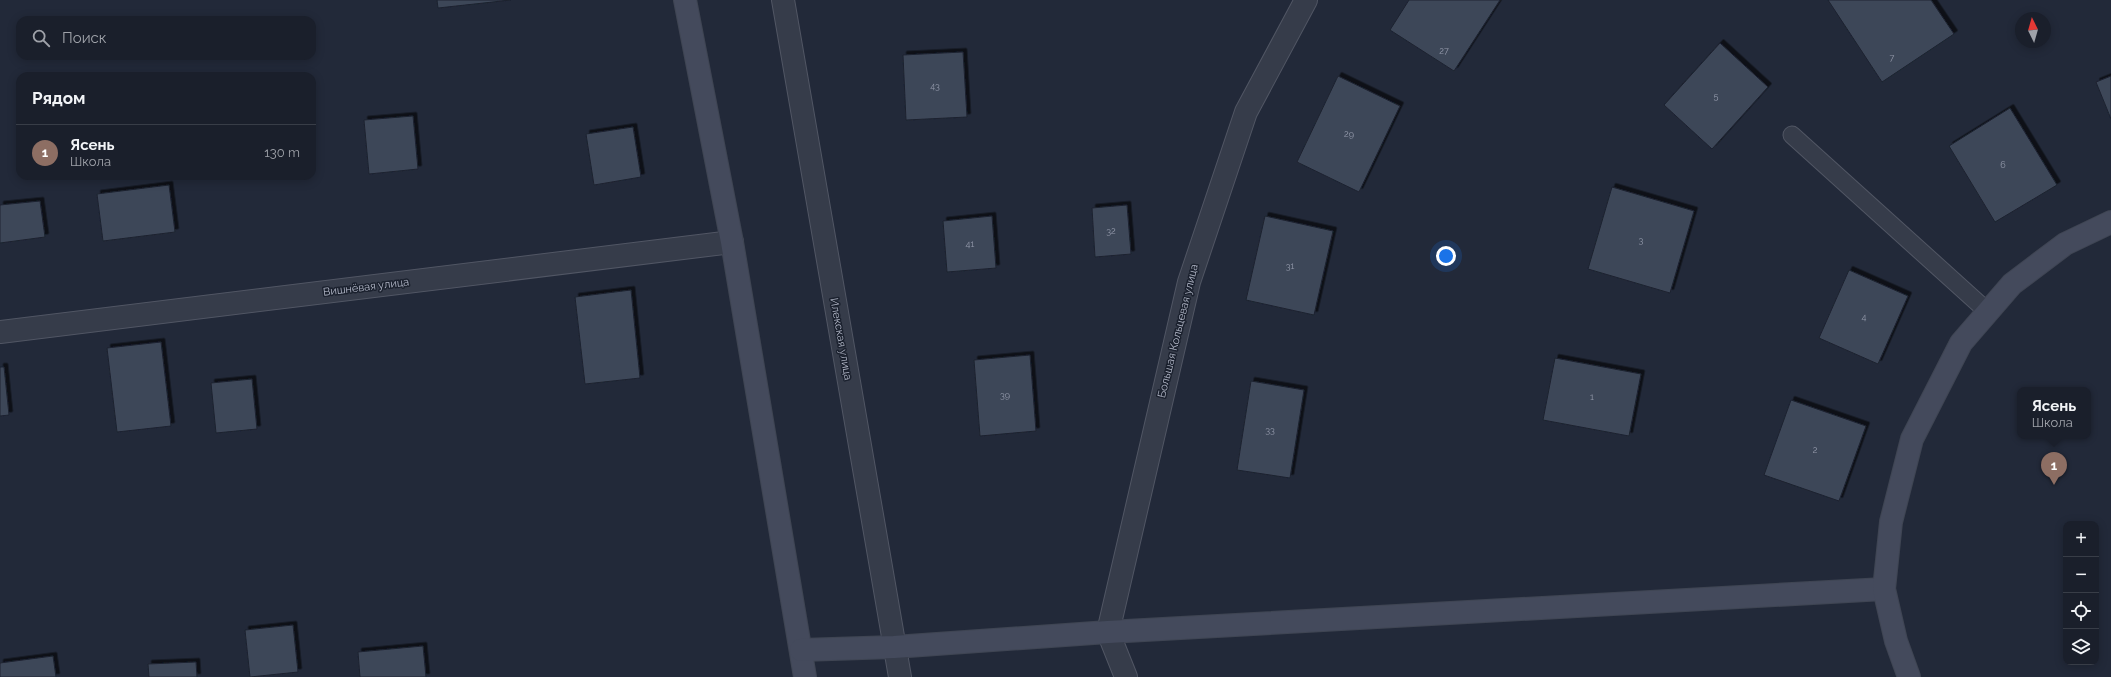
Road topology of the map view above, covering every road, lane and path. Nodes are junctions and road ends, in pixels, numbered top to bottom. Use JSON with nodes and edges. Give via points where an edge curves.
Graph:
{"nodes":[{"id":1,"x":685,"y":0,"type":"edge"},
{"id":2,"x":783,"y":0,"type":"edge"},
{"id":3,"x":1306,"y":0,"type":"edge"},
{"id":4,"x":1792,"y":135,"type":"dead end"},
{"id":5,"x":2111,"y":222,"type":"edge"},
{"id":6,"x":732,"y":242,"type":"junction"},
{"id":7,"x":1988,"y":312,"type":"junction"},
{"id":8,"x":0,"y":332,"type":"edge"},
{"id":9,"x":1884,"y":589,"type":"junction"},
{"id":10,"x":1108,"y":632,"type":"junction"},
{"id":11,"x":894,"y":647,"type":"junction"},
{"id":12,"x":802,"y":650,"type":"junction"},
{"id":13,"x":805,"y":677,"type":"edge"},
{"id":14,"x":900,"y":677,"type":"edge"},
{"id":15,"x":1126,"y":677,"type":"edge"},
{"id":16,"x":1909,"y":677,"type":"edge"}],
"edges":[{"from":1,"to":6,"type":"street"},
{"from":2,"to":11,"type":"street","name":"Илекская улица"},
{"from":3,"to":10,"type":"street","name":"Большая Кольцевая улица","via":[[1246,112],[1189,282]]},
{"from":4,"to":7,"type":"lane"},
{"from":5,"to":7,"type":"street","via":[[2065,244],[2012,284]]},
{"from":6,"to":8,"type":"street","name":"Вишнёвая улица"},
{"from":6,"to":12,"type":"street"},
{"from":7,"to":9,"type":"street","via":[[1961,343],[1912,439],[1891,522]]},
{"from":9,"to":10,"type":"street"},
{"from":9,"to":16,"type":"street","via":[[1896,641]]},
{"from":10,"to":11,"type":"street"},
{"from":10,"to":15,"type":"street"},
{"from":11,"to":12,"type":"street"},
{"from":11,"to":14,"type":"street","name":"Илекская улица"},
{"from":12,"to":13,"type":"street"}]}
